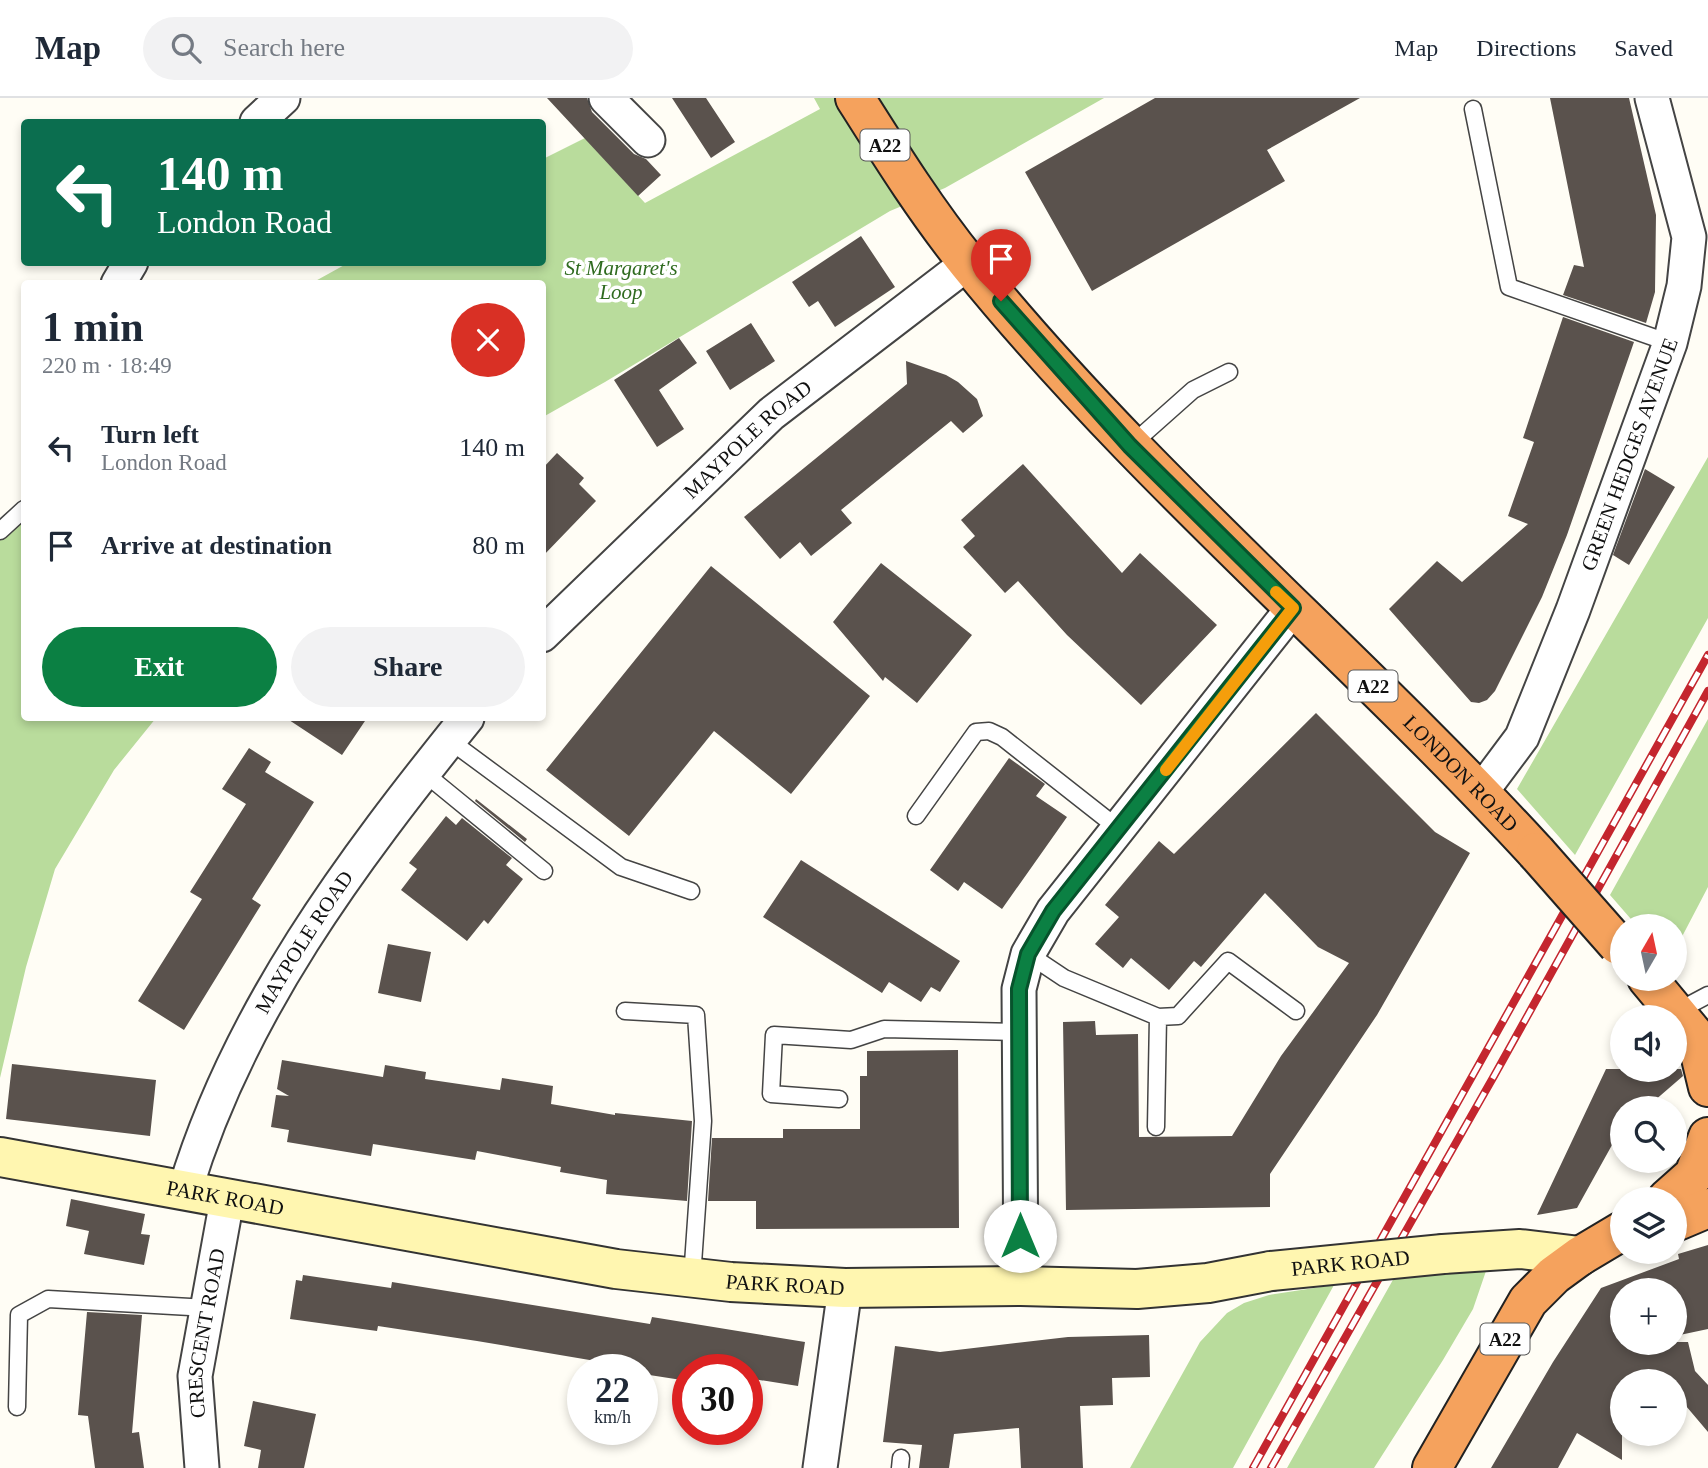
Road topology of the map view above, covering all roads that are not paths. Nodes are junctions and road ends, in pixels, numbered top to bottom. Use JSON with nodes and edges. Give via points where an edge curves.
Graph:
{"nodes":[{"id":1,"x":282,"y":98,"type":"edge"},
{"id":2,"x":606,"y":98,"type":"edge"},
{"id":3,"x":855,"y":98,"type":"edge"},
{"id":4,"x":1652,"y":98,"type":"edge"},
{"id":5,"x":1473,"y":109,"type":"dead end"},
{"id":6,"x":260,"y":119,"type":"edge"},
{"id":7,"x":648,"y":140,"type":"dead end"},
{"id":8,"x":968,"y":263,"type":"junction"},
{"id":9,"x":1670,"y":343,"type":"junction"},
{"id":10,"x":1229,"y":372,"type":"dead end"},
{"id":11,"x":1130,"y":446,"type":"junction"},
{"id":12,"x":21,"y":512,"type":"edge"},
{"id":13,"x":0,"y":531,"type":"edge"},
{"id":14,"x":1293,"y":608,"type":"junction"},
{"id":15,"x":546,"y":631,"type":"edge"},
{"id":16,"x":458,"y":729,"type":"edge"},
{"id":17,"x":423,"y":772,"type":"junction"},
{"id":18,"x":1481,"y":792,"type":"junction"},
{"id":19,"x":916,"y":816,"type":"dead end"},
{"id":20,"x":1119,"y":829,"type":"junction"},
{"id":21,"x":544,"y":871,"type":"dead end"},
{"id":22,"x":691,"y":891,"type":"dead end"},
{"id":23,"x":1610,"y":936,"type":"edge"},
{"id":24,"x":1028,"y":954,"type":"junction"},
{"id":25,"x":1661,"y":991,"type":"edge"},
{"id":26,"x":625,"y":1011,"type":"dead end"},
{"id":27,"x":1296,"y":1011,"type":"dead end"},
{"id":28,"x":1158,"y":1017,"type":"junction"},
{"id":29,"x":1697,"y":1023,"type":"edge"},
{"id":30,"x":1019,"y":1032,"type":"junction"},
{"id":31,"x":1708,"y":1087,"type":"edge"},
{"id":32,"x":839,"y":1100,"type":"dead end"},
{"id":33,"x":1156,"y":1127,"type":"dead end"},
{"id":34,"x":1708,"y":1137,"type":"edge"},
{"id":35,"x":0,"y":1157,"type":"edge"},
{"id":36,"x":1694,"y":1188,"type":"edge"},
{"id":37,"x":185,"y":1190,"type":"junction"},
{"id":38,"x":227,"y":1200,"type":"junction"},
{"id":39,"x":1609,"y":1241,"type":"edge"},
{"id":40,"x":692,"y":1279,"type":"junction"},
{"id":41,"x":1021,"y":1286,"type":"junction"},
{"id":42,"x":845,"y":1288,"type":"junction"},
{"id":43,"x":208,"y":1308,"type":"junction"},
{"id":44,"x":17,"y":1408,"type":"dead end"},
{"id":45,"x":202,"y":1468,"type":"edge"},
{"id":46,"x":820,"y":1468,"type":"edge"},
{"id":47,"x":1432,"y":1468,"type":"edge"}],
"edges":[{"from":1,"to":6,"type":"street"},
{"from":2,"to":7,"type":"street"},
{"from":3,"to":8,"type":"highway","name":"LONDON ROAD","number":"A22","via":[[915,193]]},
{"from":4,"to":9,"type":"street","name":"GREEN HEDGES AVENUE","via":[[1689,237],[1684,286]]},
{"from":5,"to":9,"type":"lane","via":[[1509,287]]},
{"from":8,"to":11,"type":"highway","name":"LONDON ROAD","number":"A22"},
{"from":8,"to":15,"type":"street","name":"MAYPOLE ROAD","via":[[771,414]]},
{"from":9,"to":18,"type":"street","name":"GREEN HEDGES AVENUE","via":[[1522,737]]},
{"from":10,"to":11,"type":"lane","via":[[1193,390]]},
{"from":11,"to":14,"type":"highway","name":"LONDON ROAD","number":"A22"},
{"from":12,"to":13,"type":"lane"},
{"from":14,"to":18,"type":"highway","name":"LONDON ROAD","number":"A22"},
{"from":14,"to":20,"type":"street"},
{"from":16,"to":17,"type":"street","name":"MAYPOLE ROAD"},
{"from":16,"to":22,"type":"lane","via":[[621,867]]},
{"from":17,"to":21,"type":"lane"},
{"from":17,"to":37,"type":"street","name":"MAYPOLE ROAD","via":[[329,899],[257,1017],[205,1130]]},
{"from":18,"to":23,"type":"highway","name":"LONDON ROAD","number":"A22","bridge":true},
{"from":19,"to":20,"type":"lane","via":[[976,732],[989,732],[1002,737]]},
{"from":20,"to":24,"type":"street","via":[[1053,911]]},
{"from":24,"to":28,"type":"lane","via":[[1064,978]]},
{"from":24,"to":30,"type":"street","via":[[1019,989]]},
{"from":25,"to":29,"type":"highway"},
{"from":26,"to":40,"type":"lane","via":[[696,1015],[703,1121]]},
{"from":27,"to":28,"type":"lane","via":[[1228,961],[1178,1016]]},
{"from":28,"to":33,"type":"lane"},
{"from":29,"to":31,"type":"highway"},
{"from":30,"to":32,"type":"lane","via":[[884,1029],[851,1040],[774,1035],[771,1094]]},
{"from":30,"to":41,"type":"street"},
{"from":34,"to":36,"type":"highway"},
{"from":35,"to":37,"type":"street","name":"PARK ROAD"},
{"from":37,"to":38,"type":"street","name":"PARK ROAD"},
{"from":38,"to":40,"type":"street","name":"PARK ROAD"},
{"from":38,"to":43,"type":"street","name":"CRESCENT ROAD"},
{"from":39,"to":41,"type":"street","name":"PARK ROAD","bridge":true,"via":[[1271,1271],[1208,1283],[1137,1289]]},
{"from":39,"to":47,"type":"highway","number":"A22","via":[[1554,1275],[1528,1301]]},
{"from":40,"to":42,"type":"street","name":"PARK ROAD"},
{"from":41,"to":42,"type":"street","name":"PARK ROAD"},
{"from":42,"to":46,"type":"street"},
{"from":43,"to":44,"type":"lane","via":[[48,1299],[19,1314]]},
{"from":43,"to":45,"type":"street","name":"CRESCENT ROAD","via":[[195,1376]]}]}
